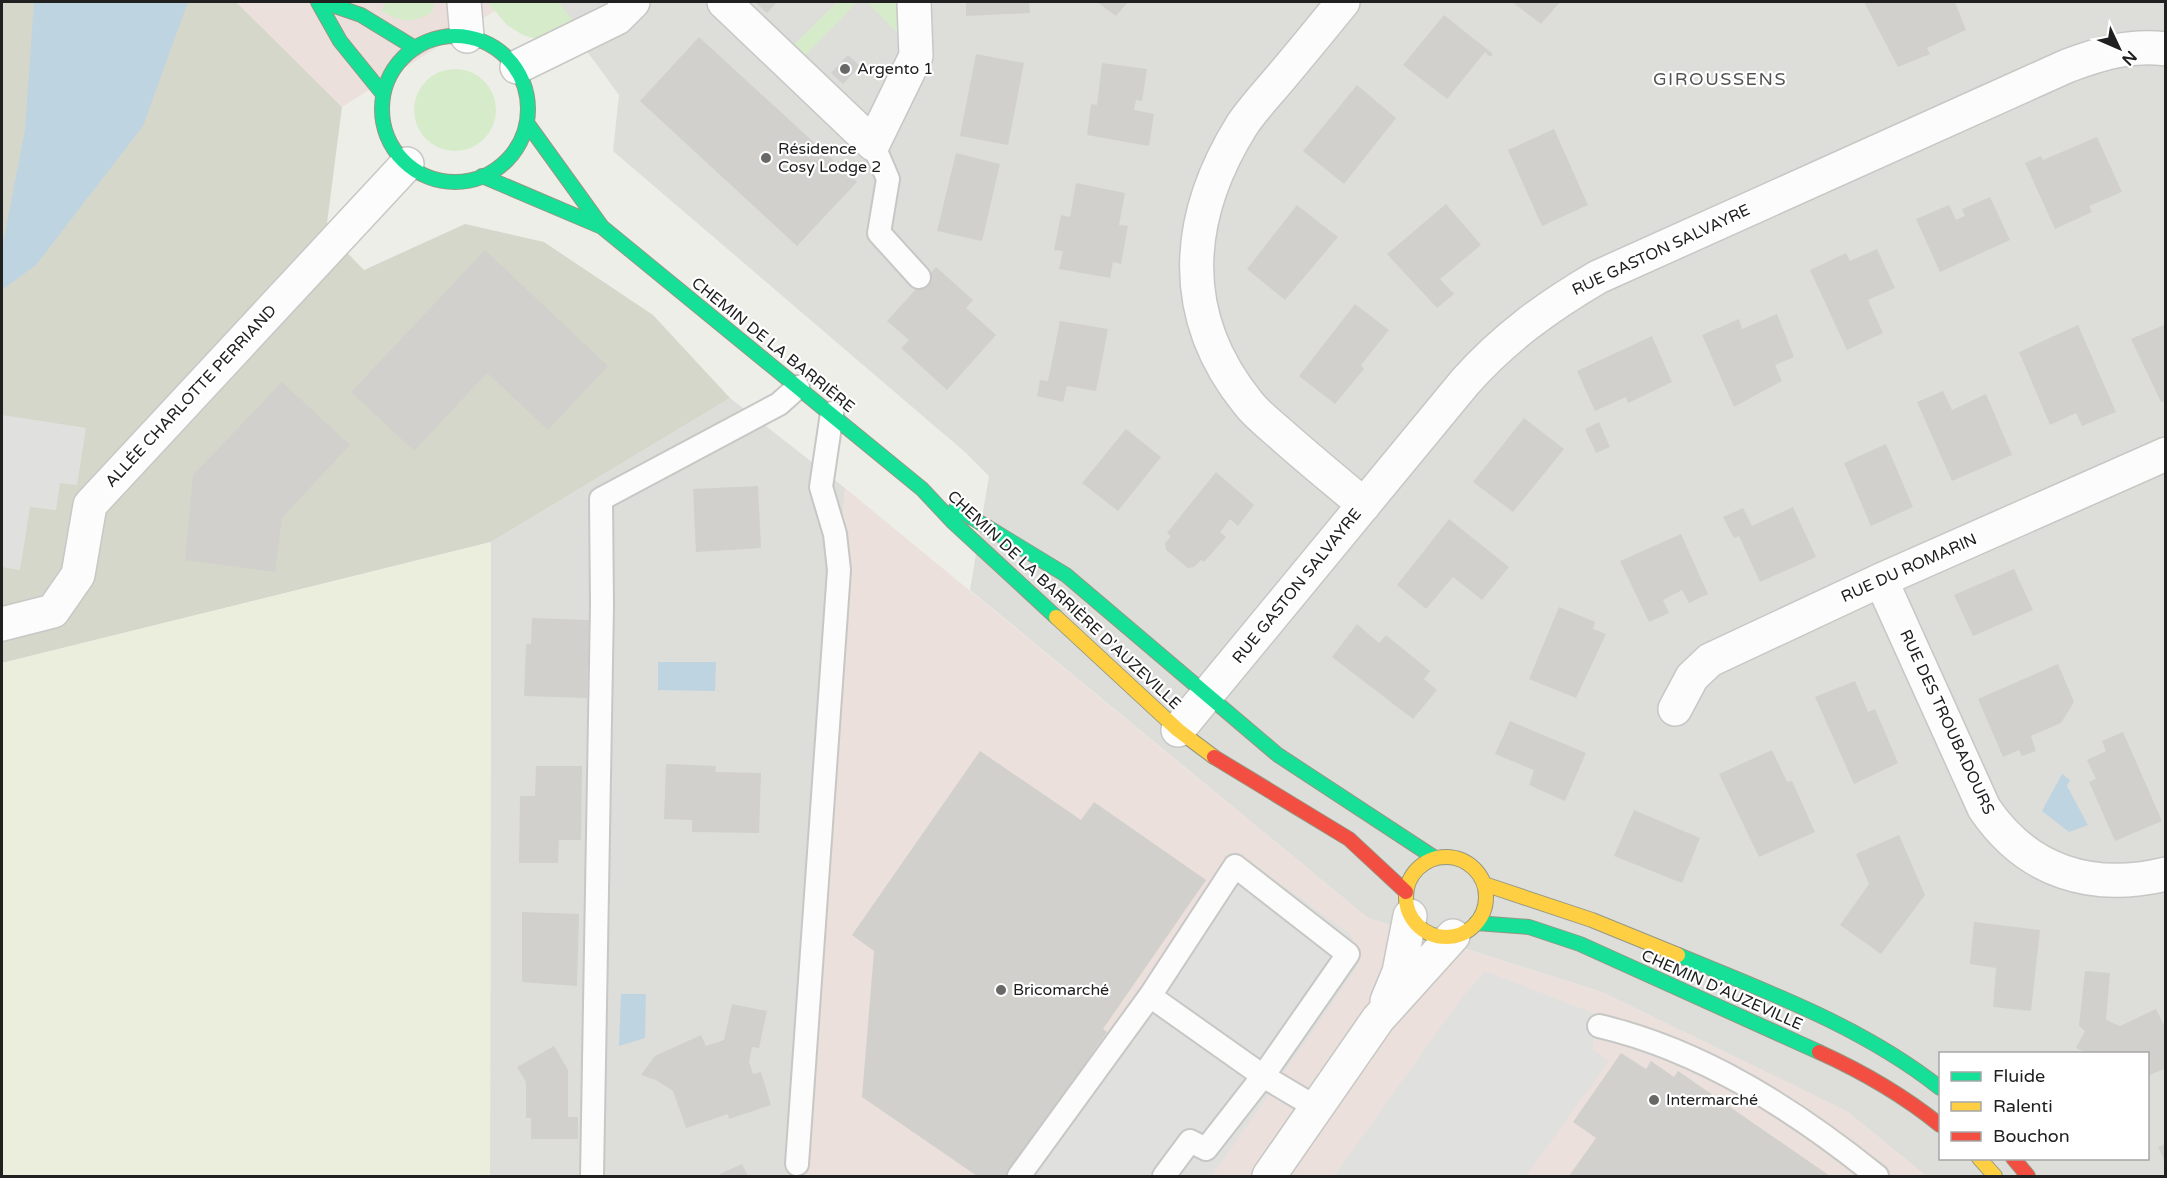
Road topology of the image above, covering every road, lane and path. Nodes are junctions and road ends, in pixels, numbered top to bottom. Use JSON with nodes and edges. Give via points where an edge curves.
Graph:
{"nodes":[{"id":1,"x":318,"y":2,"type":"edge"},
{"id":2,"x":323,"y":2,"type":"edge"},
{"id":3,"x":464,"y":2,"type":"edge"},
{"id":4,"x":633,"y":2,"type":"edge"},
{"id":5,"x":724,"y":2,"type":"edge"},
{"id":6,"x":914,"y":2,"type":"edge"},
{"id":7,"x":1343,"y":2,"type":"edge"},
{"id":8,"x":467,"y":36,"type":"junction"},
{"id":9,"x":415,"y":48,"type":"junction"},
{"id":10,"x":2166,"y":49,"type":"edge"},
{"id":11,"x":517,"y":67,"type":"junction"},
{"id":12,"x":383,"y":94,"type":"junction"},
{"id":13,"x":528,"y":123,"type":"junction"},
{"id":14,"x":873,"y":144,"type":"junction"},
{"id":15,"x":407,"y":164,"type":"junction"},
{"id":16,"x":482,"y":176,"type":"junction"},
{"id":17,"x":602,"y":227,"type":"junction"},
{"id":18,"x":919,"y":277,"type":"dead end"},
{"id":19,"x":798,"y":387,"type":"junction"},
{"id":20,"x":832,"y":414,"type":"junction"},
{"id":21,"x":2166,"y":454,"type":"edge"},
{"id":22,"x":922,"y":489,"type":"junction"},
{"id":23,"x":1364,"y":505,"type":"junction"},
{"id":24,"x":1881,"y":580,"type":"junction"},
{"id":25,"x":2,"y":624,"type":"edge"},
{"id":26,"x":1207,"y":696,"type":"junction"},
{"id":27,"x":1675,"y":709,"type":"dead end"},
{"id":28,"x":1178,"y":730,"type":"junction"},
{"id":29,"x":1435,"y":858,"type":"junction"},
{"id":30,"x":2166,"y":874,"type":"edge"},
{"id":31,"x":1484,"y":884,"type":"junction"},
{"id":32,"x":1408,"y":904,"type":"junction"},
{"id":33,"x":1464,"y":930,"type":"junction"},
{"id":34,"x":1150,"y":996,"type":"junction"},
{"id":35,"x":1378,"y":1019,"type":"junction"},
{"id":36,"x":1599,"y":1026,"type":"dead end"},
{"id":37,"x":1263,"y":1076,"type":"junction"},
{"id":38,"x":1939,"y":1086,"type":"edge"},
{"id":39,"x":1317,"y":1108,"type":"junction"},
{"id":40,"x":1939,"y":1123,"type":"edge"},
{"id":41,"x":1980,"y":1160,"type":"edge"},
{"id":42,"x":2015,"y":1160,"type":"edge"},
{"id":43,"x":797,"y":1164,"type":"dead end"},
{"id":44,"x":592,"y":1176,"type":"edge"},
{"id":45,"x":1019,"y":1176,"type":"edge"},
{"id":46,"x":1164,"y":1176,"type":"edge"},
{"id":47,"x":1269,"y":1176,"type":"edge"},
{"id":48,"x":1877,"y":1176,"type":"edge"},
{"id":49,"x":1995,"y":1176,"type":"edge"},
{"id":50,"x":2028,"y":1176,"type":"edge"}],
"edges":[{"from":1,"to":12,"type":"street","via":[[340,41]]},
{"from":2,"to":9,"type":"street","via":[[361,15]]},
{"from":3,"to":8,"type":"street"},
{"from":4,"to":11,"type":"street","via":[[617,18]]},
{"from":5,"to":14,"type":"street"},
{"from":6,"to":14,"type":"street","via":[[916,56]]},
{"from":7,"to":23,"type":"street","via":[[1244,123],[1226,153],[1207,196],[1195,267],[1207,332],[1234,385],[1267,422]]},
{"from":8,"to":9,"type":"street","via":[[432,39]]},
{"from":8,"to":11,"type":"street","via":[[488,43]]},
{"from":9,"to":12,"type":"street","via":[[400,60]]},
{"from":10,"to":23,"type":"street","name":"RUE GASTON SALVAYRE","via":[[2102,53],[2067,66],[1598,277],[1556,302],[1494,350]]},
{"from":11,"to":13,"type":"street","via":[[529,104]]},
{"from":12,"to":15,"type":"street","via":[[386,133]]},
{"from":13,"to":16,"type":"street","via":[[511,157]]},
{"from":13,"to":17,"type":"street","name":"CHEMIN DE LA BARRIÈRE"},
{"from":14,"to":18,"type":"lane","via":[[888,179],[879,233]]},
{"from":15,"to":16,"type":"street","via":[[441,181],[460,183]]},
{"from":15,"to":25,"type":"street","name":"ALLÉE CHARLOTTE PERRIAND","via":[[90,505],[78,575],[53,611]]},
{"from":16,"to":17,"type":"street","name":"CHEMIN DE LA BARRIÈRE"},
{"from":17,"to":19,"type":"street","name":"CHEMIN DE LA BARRIÈRE"},
{"from":19,"to":20,"type":"street","name":"CHEMIN DE LA BARRIÈRE"},
{"from":19,"to":44,"type":"lane","via":[[779,404],[601,499]]},
{"from":20,"to":22,"type":"street","name":"CHEMIN DE LA BARRIÈRE"},
{"from":20,"to":43,"type":"lane","via":[[820,487],[835,534],[839,570]]},
{"from":21,"to":24,"type":"street","name":"RUE DU ROMARIN"},
{"from":22,"to":26,"type":"street","name":"CHEMIN DE LA BARRIÈRE D'AUZEVILLE","via":[[1066,575]]},
{"from":22,"to":28,"type":"street","name":"CHEMIN DE LA BARRIÈRE D'AUZEVILLE"},
{"from":23,"to":26,"type":"street","name":"RUE GASTON SALVAYRE"},
{"from":24,"to":27,"type":"street","name":"RUE DU ROMARIN","via":[[1710,660],[1692,677]]},
{"from":24,"to":30,"type":"street","name":"RUE DES TROUBADOURS","via":[[1984,807],[1999,830],[2037,860],[2088,879],[2116,882]]},
{"from":26,"to":28,"type":"street","name":"RUE GASTON SALVAYRE"},
{"from":26,"to":29,"type":"street","name":"CHEMIN DE LA BARRIÈRE D'AUZEVILLE","via":[[1278,755]]},
{"from":28,"to":32,"type":"street","name":"CHEMIN DE LA BARRIÈRE D'AUZEVILLE","via":[[1224,764],[1349,839]]},
{"from":29,"to":31,"type":"street","via":[[1465,861]]},
{"from":29,"to":32,"type":"street","via":[[1415,870]]},
{"from":31,"to":33,"type":"street","via":[[1483,911]]},
{"from":31,"to":38,"type":"street","name":"CHEMIN D'AUZEVILLE","via":[[1647,939],[1833,1022],[1918,1069]]},
{"from":32,"to":33,"type":"street","via":[[1427,932],[1440,937]]},
{"from":32,"to":35,"type":"street","via":[[1399,972]]},
{"from":33,"to":35,"type":"street"},
{"from":33,"to":40,"type":"street","name":"CHEMIN D'AUZEVILLE","via":[[1529,927],[1580,944],[1848,1065],[1909,1100]]},
{"from":34,"to":37,"type":"lane"},
{"from":34,"to":37,"type":"lane","via":[[1234,866],[1348,954]]},
{"from":34,"to":45,"type":"lane"},
{"from":35,"to":39,"type":"street"},
{"from":36,"to":48,"type":"lane","via":[[1663,1044],[1705,1064],[1791,1114]]},
{"from":37,"to":39,"type":"lane"},
{"from":37,"to":46,"type":"lane","via":[[1206,1149],[1190,1141]]},
{"from":39,"to":47,"type":"street"},
{"from":41,"to":49,"type":"street"},
{"from":42,"to":50,"type":"street"}]}
